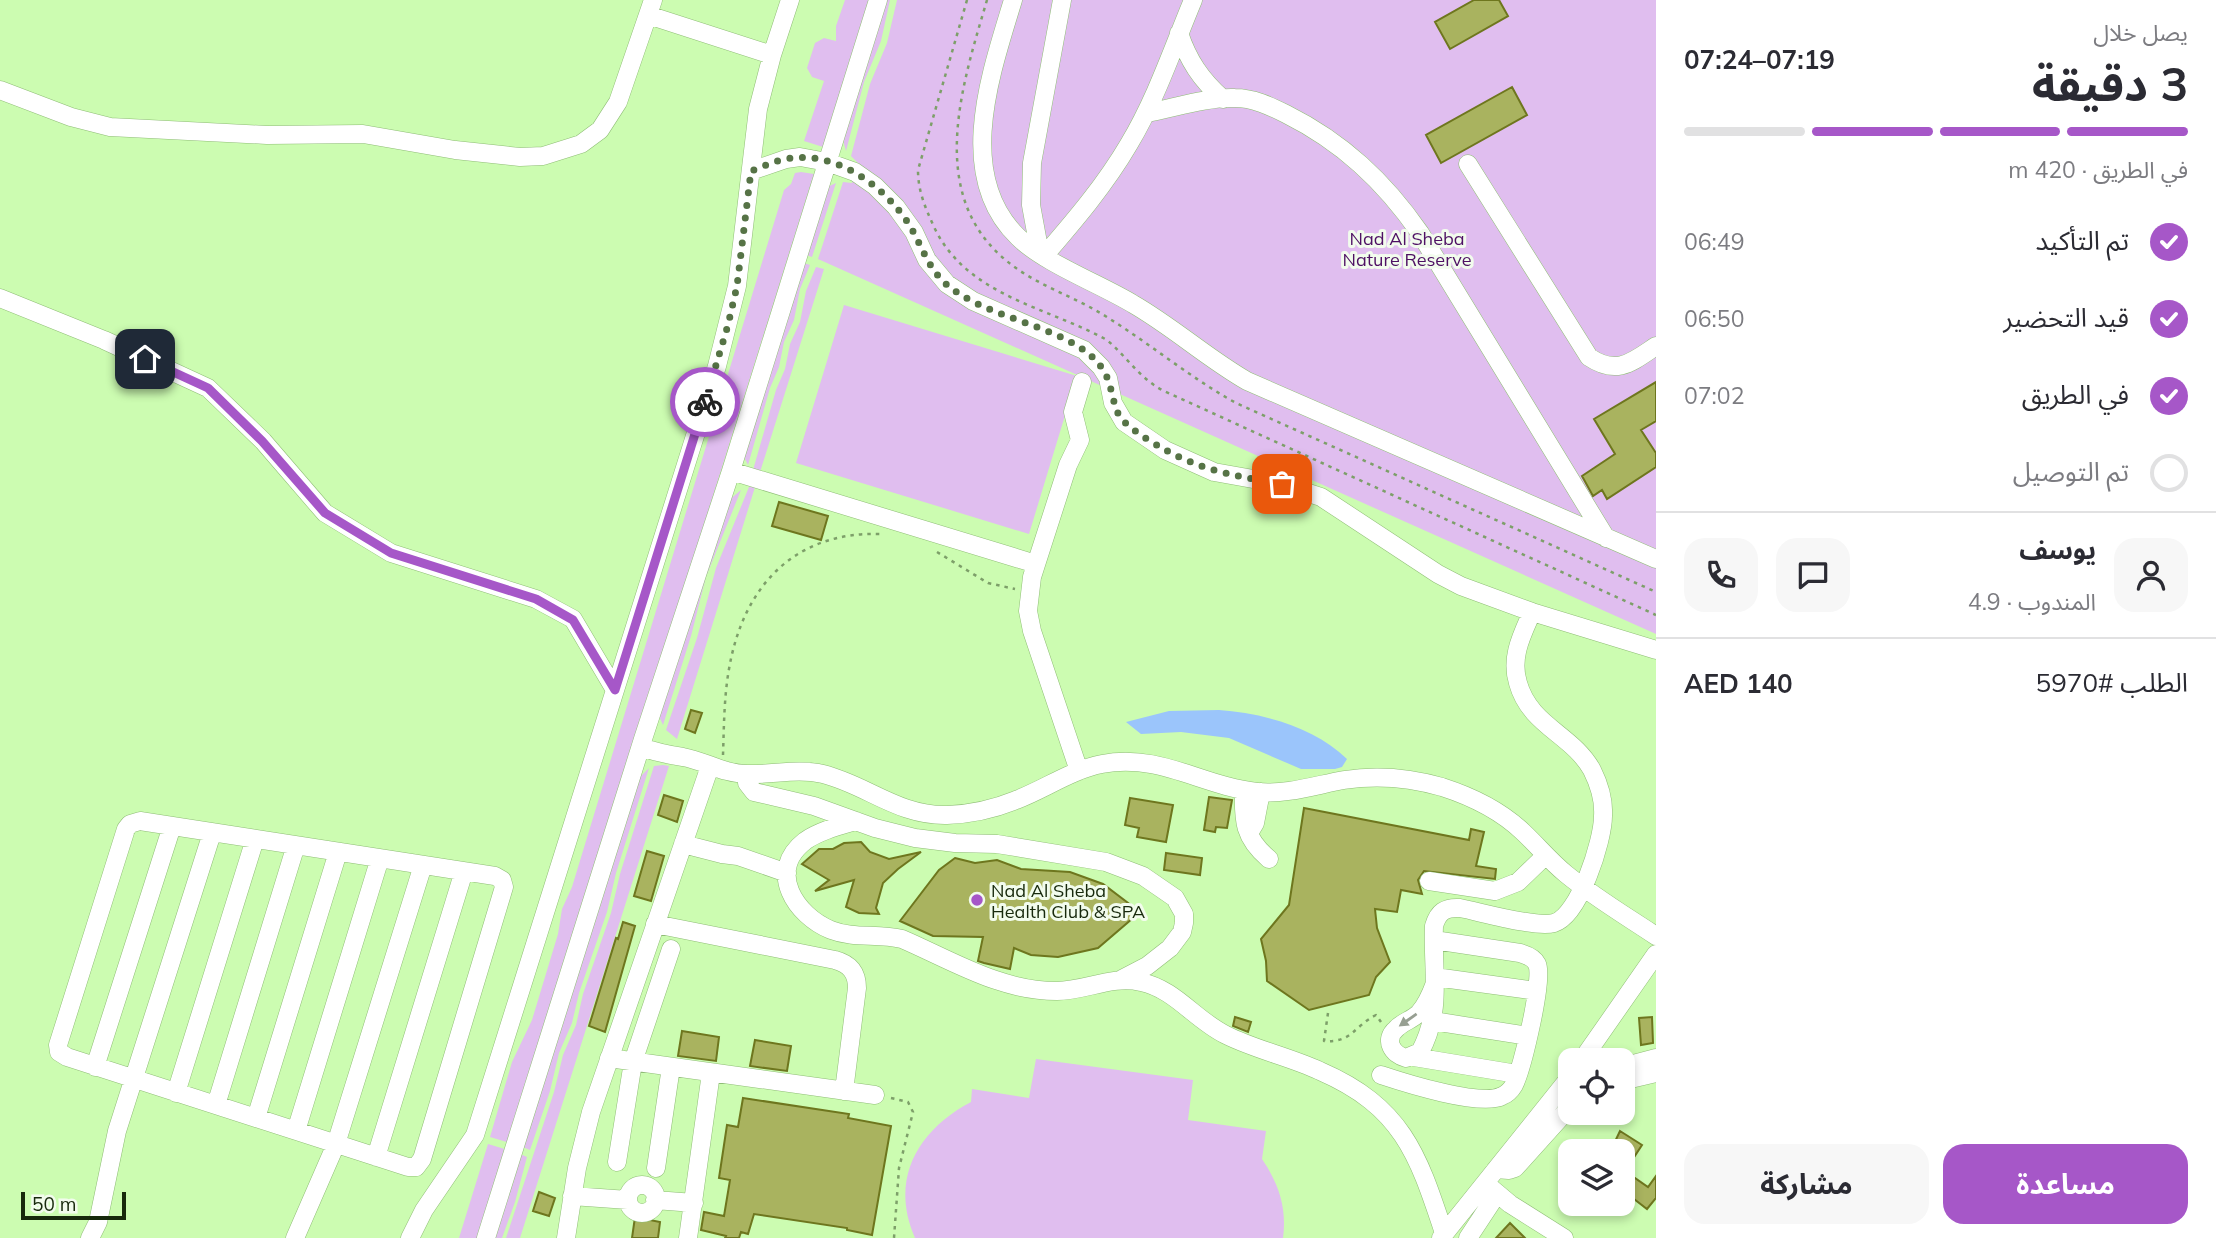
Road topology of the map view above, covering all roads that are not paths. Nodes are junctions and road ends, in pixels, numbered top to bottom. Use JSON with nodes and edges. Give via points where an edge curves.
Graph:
{"nodes":[{"id":1,"x":790,"y":0,"type":"edge"},
{"id":2,"x":878,"y":0,"type":"edge"},
{"id":3,"x":1013,"y":0,"type":"edge"},
{"id":4,"x":1062,"y":0,"type":"edge"},
{"id":5,"x":1193,"y":0,"type":"edge"},
{"id":6,"x":651,"y":7,"type":"edge"},
{"id":7,"x":1179,"y":33,"type":"junction"},
{"id":8,"x":772,"y":55,"type":"junction"},
{"id":9,"x":0,"y":90,"type":"edge"},
{"id":10,"x":1223,"y":99,"type":"junction"},
{"id":11,"x":1146,"y":113,"type":"junction"},
{"id":12,"x":826,"y":164,"type":"junction"},
{"id":13,"x":1468,"y":164,"type":"dead end"},
{"id":14,"x":751,"y":171,"type":"junction"},
{"id":15,"x":1042,"y":255,"type":"junction"},
{"id":16,"x":0,"y":298,"type":"edge"},
{"id":17,"x":1656,"y":346,"type":"edge"},
{"id":18,"x":1082,"y":383,"type":"dead end"},
{"id":19,"x":731,"y":471,"type":"junction"},
{"id":20,"x":1606,"y":538,"type":"junction"},
{"id":21,"x":1656,"y":559,"type":"edge"},
{"id":22,"x":1036,"y":564,"type":"junction"},
{"id":23,"x":1532,"y":612,"type":"junction"},
{"id":24,"x":1656,"y":650,"type":"edge"},
{"id":25,"x":615,"y":690,"type":"junction"},
{"id":26,"x":642,"y":743,"type":"junction"},
{"id":27,"x":716,"y":768,"type":"junction"},
{"id":28,"x":1079,"y":771,"type":"junction"},
{"id":29,"x":748,"y":774,"type":"junction"},
{"id":30,"x":1253,"y":791,"type":"junction"},
{"id":31,"x":856,"y":821,"type":"junction"},
{"id":32,"x":172,"y":826,"type":"junction"},
{"id":33,"x":212,"y":832,"type":"junction"},
{"id":34,"x":685,"y":838,"type":"junction"},
{"id":35,"x":255,"y":839,"type":"junction"},
{"id":36,"x":296,"y":845,"type":"junction"},
{"id":37,"x":338,"y":852,"type":"junction"},
{"id":38,"x":1545,"y":856,"type":"junction"},
{"id":39,"x":380,"y":858,"type":"junction"},
{"id":40,"x":1269,"y":859,"type":"dead end"},
{"id":41,"x":423,"y":865,"type":"junction"},
{"id":42,"x":464,"y":872,"type":"junction"},
{"id":43,"x":787,"y":873,"type":"junction"},
{"id":44,"x":1429,"y":881,"type":"dead end"},
{"id":45,"x":1582,"y":887,"type":"junction"},
{"id":46,"x":655,"y":924,"type":"junction"},
{"id":47,"x":1656,"y":936,"type":"edge"},
{"id":48,"x":1434,"y":940,"type":"junction"},
{"id":49,"x":1170,"y":948,"type":"junction"},
{"id":50,"x":671,"y":949,"type":"dead end"},
{"id":51,"x":1656,"y":954,"type":"edge"},
{"id":52,"x":1122,"y":980,"type":"junction"},
{"id":53,"x":1435,"y":980,"type":"junction"},
{"id":54,"x":1537,"y":992,"type":"junction"},
{"id":55,"x":1168,"y":993,"type":"junction"},
{"id":56,"x":1433,"y":1021,"type":"junction"},
{"id":57,"x":1528,"y":1036,"type":"junction"},
{"id":58,"x":1590,"y":1048,"type":"edge"},
{"id":59,"x":1414,"y":1057,"type":"junction"},
{"id":60,"x":608,"y":1058,"type":"junction"},
{"id":61,"x":1656,"y":1058,"type":"edge"},
{"id":62,"x":633,"y":1062,"type":"junction"},
{"id":63,"x":1635,"y":1064,"type":"edge"},
{"id":64,"x":95,"y":1066,"type":"junction"},
{"id":65,"x":671,"y":1068,"type":"junction"},
{"id":66,"x":711,"y":1073,"type":"junction"},
{"id":67,"x":1656,"y":1073,"type":"edge"},
{"id":68,"x":1517,"y":1074,"type":"junction"},
{"id":69,"x":1381,"y":1075,"type":"dead end"},
{"id":70,"x":1635,"y":1078,"type":"edge"},
{"id":71,"x":134,"y":1079,"type":"junction"},
{"id":72,"x":844,"y":1091,"type":"junction"},
{"id":73,"x":1558,"y":1092,"type":"edge"},
{"id":74,"x":176,"y":1093,"type":"junction"},
{"id":75,"x":875,"y":1095,"type":"road end"},
{"id":76,"x":216,"y":1105,"type":"junction"},
{"id":77,"x":256,"y":1118,"type":"junction"},
{"id":78,"x":1558,"y":1120,"type":"edge"},
{"id":79,"x":296,"y":1131,"type":"junction"},
{"id":80,"x":336,"y":1144,"type":"junction"},
{"id":81,"x":376,"y":1157,"type":"junction"},
{"id":82,"x":617,"y":1162,"type":"dead end"},
{"id":83,"x":656,"y":1168,"type":"dead end"},
{"id":84,"x":1496,"y":1169,"type":"junction"},
{"id":85,"x":1491,"y":1189,"type":"junction"},
{"id":86,"x":572,"y":1196,"type":"junction"},
{"id":87,"x":694,"y":1203,"type":"junction"},
{"id":88,"x":1443,"y":1236,"type":"edge"},
{"id":89,"x":90,"y":1238,"type":"edge"},
{"id":90,"x":295,"y":1238,"type":"edge"},
{"id":91,"x":410,"y":1238,"type":"edge"},
{"id":92,"x":486,"y":1238,"type":"edge"},
{"id":93,"x":566,"y":1238,"type":"edge"},
{"id":94,"x":688,"y":1238,"type":"edge"},
{"id":95,"x":1468,"y":1238,"type":"edge"},
{"id":96,"x":1564,"y":1238,"type":"edge"}],
"edges":[{"from":1,"to":8,"type":"street"},
{"from":2,"to":12,"type":"street"},
{"from":3,"to":15,"type":"street","via":[[988,98],[983,168],[1001,218]]},
{"from":4,"to":15,"type":"street","via":[[1032,163],[1031,205]]},
{"from":5,"to":7,"type":"street"},
{"from":6,"to":8,"type":"street"},
{"from":6,"to":9,"type":"street","via":[[618,102],[600,130],[581,144],[543,156],[455,150],[363,134],[267,135],[110,127]]},
{"from":7,"to":10,"type":"street","via":[[1200,76]]},
{"from":7,"to":11,"type":"street"},
{"from":8,"to":14,"type":"street","via":[[758,109]]},
{"from":10,"to":11,"type":"street"},
{"from":10,"to":20,"type":"street","via":[[1261,103],[1303,123],[1380,181],[1420,233]]},
{"from":11,"to":15,"type":"street","via":[[1114,169]]},
{"from":12,"to":14,"type":"street","via":[[800,157]]},
{"from":12,"to":19,"type":"street"},
{"from":12,"to":23,"type":"street","via":[[864,178],[886,196],[947,284],[1094,358],[1108,378],[1124,422],[1164,450],[1214,472],[1282,484],[1321,497],[1438,575]]},
{"from":13,"to":17,"type":"street","via":[[1589,357],[1618,367]]},
{"from":14,"to":25,"type":"street","via":[[728,325]]},
{"from":15,"to":20,"type":"street","via":[[1136,306],[1247,382]]},
{"from":16,"to":25,"type":"street","via":[[208,388],[325,513],[391,553],[536,599],[573,620]]},
{"from":18,"to":22,"type":"street","via":[[1073,412],[1080,440]]},
{"from":19,"to":22,"type":"street"},
{"from":19,"to":26,"type":"street"},
{"from":20,"to":21,"type":"street"},
{"from":22,"to":28,"type":"street","via":[[1029,592],[1032,631]]},
{"from":23,"to":24,"type":"street"},
{"from":23,"to":45,"type":"street","via":[[1515,662],[1522,697],[1532,712],[1583,757],[1602,799],[1602,831]]},
{"from":25,"to":91,"type":"street","via":[[475,1135]]},
{"from":26,"to":27,"type":"street","via":[[672,757]]},
{"from":26,"to":92,"type":"street"},
{"from":27,"to":29,"type":"street"},
{"from":27,"to":34,"type":"street"},
{"from":28,"to":29,"type":"street","via":[[993,808],[945,815],[899,807],[824,775],[789,771]]},
{"from":28,"to":30,"type":"street","via":[[1102,764],[1148,762]]},
{"from":29,"to":31,"type":"street","via":[[754,792]]},
{"from":30,"to":38,"type":"street","via":[[1346,780],[1409,780],[1470,798],[1497,813]]},
{"from":30,"to":40,"type":"street","via":[[1243,822],[1254,845]]},
{"from":31,"to":43,"type":"street","via":[[807,840],[790,860]]},
{"from":31,"to":49,"type":"street","via":[[915,838],[997,844],[1125,868],[1159,886],[1181,905],[1185,923]]},
{"from":32,"to":33,"type":"street"},
{"from":32,"to":64,"type":"street"},
{"from":32,"to":64,"type":"street","via":[[137,821],[126,829],[58,1045],[64,1056]]},
{"from":33,"to":35,"type":"street"},
{"from":33,"to":71,"type":"street"},
{"from":34,"to":43,"type":"street"},
{"from":34,"to":46,"type":"street"},
{"from":35,"to":36,"type":"street"},
{"from":35,"to":74,"type":"street"},
{"from":36,"to":37,"type":"street"},
{"from":36,"to":76,"type":"street"},
{"from":37,"to":39,"type":"street"},
{"from":37,"to":77,"type":"street"},
{"from":38,"to":44,"type":"street","via":[[1518,882],[1495,891]]},
{"from":38,"to":45,"type":"street"},
{"from":39,"to":41,"type":"street"},
{"from":39,"to":79,"type":"street"},
{"from":41,"to":42,"type":"street"},
{"from":41,"to":80,"type":"street"},
{"from":42,"to":81,"type":"street"},
{"from":42,"to":81,"type":"street","via":[[498,877],[504,885],[422,1159],[411,1168]]},
{"from":43,"to":52,"type":"street","via":[[787,886],[800,909],[834,932],[902,939],[988,979],[1023,988],[1068,990]]},
{"from":45,"to":47,"type":"street"},
{"from":45,"to":48,"type":"street","via":[[1568,914],[1552,923],[1451,908],[1437,917]]},
{"from":46,"to":60,"type":"street"},
{"from":46,"to":72,"type":"street","via":[[850,966],[857,988]]},
{"from":48,"to":53,"type":"street"},
{"from":48,"to":54,"type":"street","via":[[1527,955],[1539,971]]},
{"from":49,"to":52,"type":"street"},
{"from":49,"to":55,"type":"street","via":[[1163,970]]},
{"from":50,"to":62,"type":"street"},
{"from":51,"to":58,"type":"street"},
{"from":52,"to":55,"type":"street","via":[[1146,983]]},
{"from":53,"to":54,"type":"street"},
{"from":53,"to":56,"type":"street"},
{"from":53,"to":59,"type":"street","one_way":true,"via":[[1419,1012],[1391,1036],[1393,1051]]},
{"from":54,"to":57,"type":"street"},
{"from":55,"to":88,"type":"street","via":[[1223,1034],[1321,1071],[1378,1106],[1418,1160]]},
{"from":56,"to":57,"type":"street"},
{"from":56,"to":59,"type":"street"},
{"from":57,"to":68,"type":"street"},
{"from":59,"to":68,"type":"street"},
{"from":60,"to":62,"type":"street"},
{"from":60,"to":86,"type":"street"},
{"from":61,"to":63,"type":"street"},
{"from":62,"to":65,"type":"street"},
{"from":62,"to":82,"type":"street"},
{"from":64,"to":71,"type":"street"},
{"from":65,"to":66,"type":"street"},
{"from":65,"to":83,"type":"street"},
{"from":66,"to":72,"type":"street"},
{"from":66,"to":87,"type":"street"},
{"from":67,"to":70,"type":"street"},
{"from":68,"to":69,"type":"street","via":[[1510,1091],[1494,1099],[1433,1091]]},
{"from":71,"to":74,"type":"street"},
{"from":71,"to":89,"type":"street"},
{"from":72,"to":75,"type":"street"},
{"from":73,"to":84,"type":"street"},
{"from":74,"to":76,"type":"street"},
{"from":76,"to":77,"type":"street"},
{"from":77,"to":79,"type":"street"},
{"from":78,"to":84,"type":"street","via":[[1515,1168]]},
{"from":79,"to":80,"type":"street"},
{"from":80,"to":81,"type":"street"},
{"from":80,"to":90,"type":"street"},
{"from":84,"to":85,"type":"street"},
{"from":85,"to":88,"type":"street"},
{"from":85,"to":95,"type":"street"},
{"from":85,"to":96,"type":"street"},
{"from":86,"to":87,"type":"street","via":[[628,1200],[632,1189],[645,1186],[655,1200]]},
{"from":86,"to":93,"type":"street"},
{"from":87,"to":94,"type":"street"}]}
